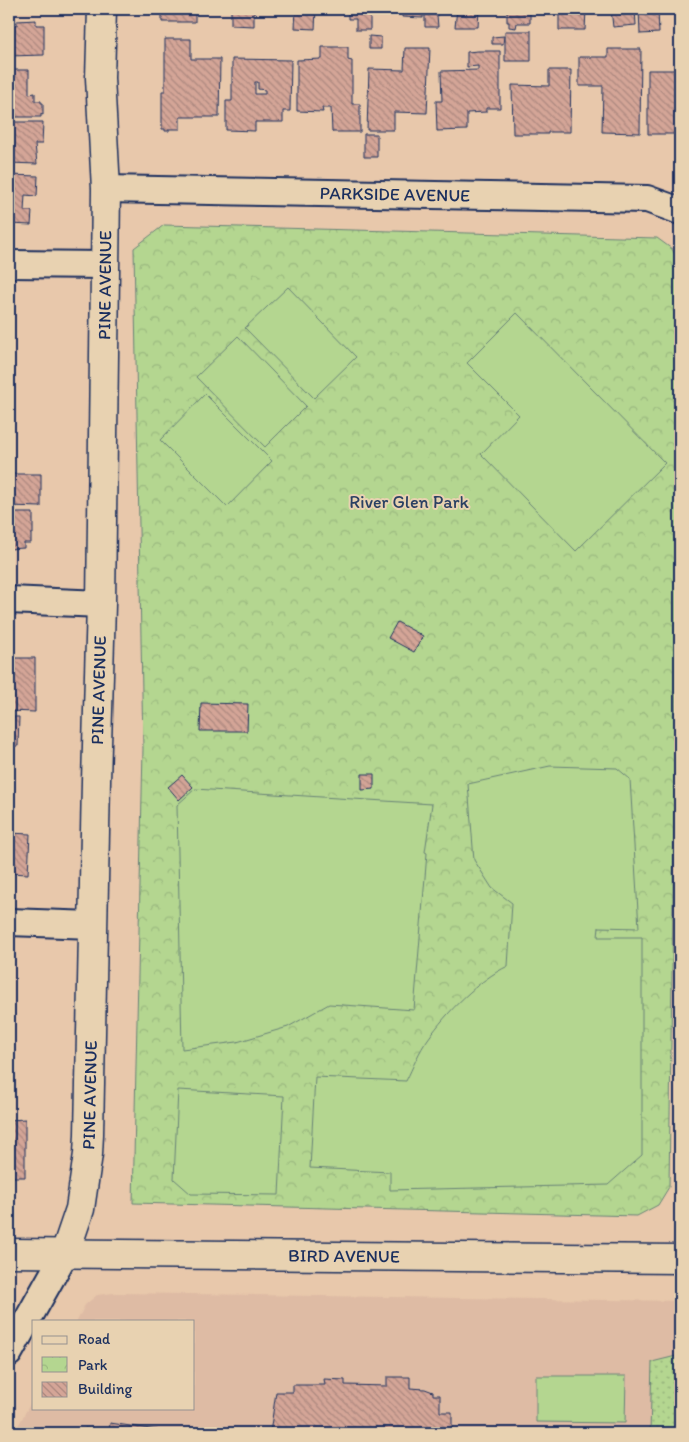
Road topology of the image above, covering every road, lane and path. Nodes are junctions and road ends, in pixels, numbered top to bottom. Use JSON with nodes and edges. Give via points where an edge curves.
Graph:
{"nodes":[{"id":1,"x":102,"y":9,"type":"edge"},
{"id":2,"x":106,"y":189,"type":"junction"},
{"id":3,"x":680,"y":211,"type":"edge"},
{"id":4,"x":9,"y":264,"type":"edge"},
{"id":5,"x":105,"y":265,"type":"junction"},
{"id":6,"x":9,"y":600,"type":"edge"},
{"id":7,"x":102,"y":604,"type":"junction"},
{"id":8,"x":9,"y":922,"type":"edge"},
{"id":9,"x":93,"y":925,"type":"junction"},
{"id":10,"x":9,"y":1253,"type":"edge"},
{"id":11,"x":65,"y":1253,"type":"junction"},
{"id":12,"x":680,"y":1259,"type":"edge"},
{"id":13,"x":9,"y":1353,"type":"edge"}],
"edges":[{"from":1,"to":2,"type":"street","name":"PINE AVENUE","via":[[100,78]]},
{"from":2,"to":3,"type":"street","name":"PARKSIDE AVENUE","via":[[647,199]]},
{"from":2,"to":5,"type":"street","name":"PINE AVENUE"},
{"from":4,"to":5,"type":"street"},
{"from":5,"to":7,"type":"street","name":"PINE AVENUE"},
{"from":6,"to":7,"type":"street"},
{"from":7,"to":9,"type":"street","name":"PINE AVENUE"},
{"from":8,"to":9,"type":"street"},
{"from":9,"to":11,"type":"street","name":"PINE AVENUE","via":[[88,1154],[80,1209]]},
{"from":10,"to":11,"type":"street","name":"BIRD AVENUE"},
{"from":11,"to":12,"type":"street","name":"BIRD AVENUE"},
{"from":11,"to":13,"type":"street","name":"PINE AVENUE"}]}
